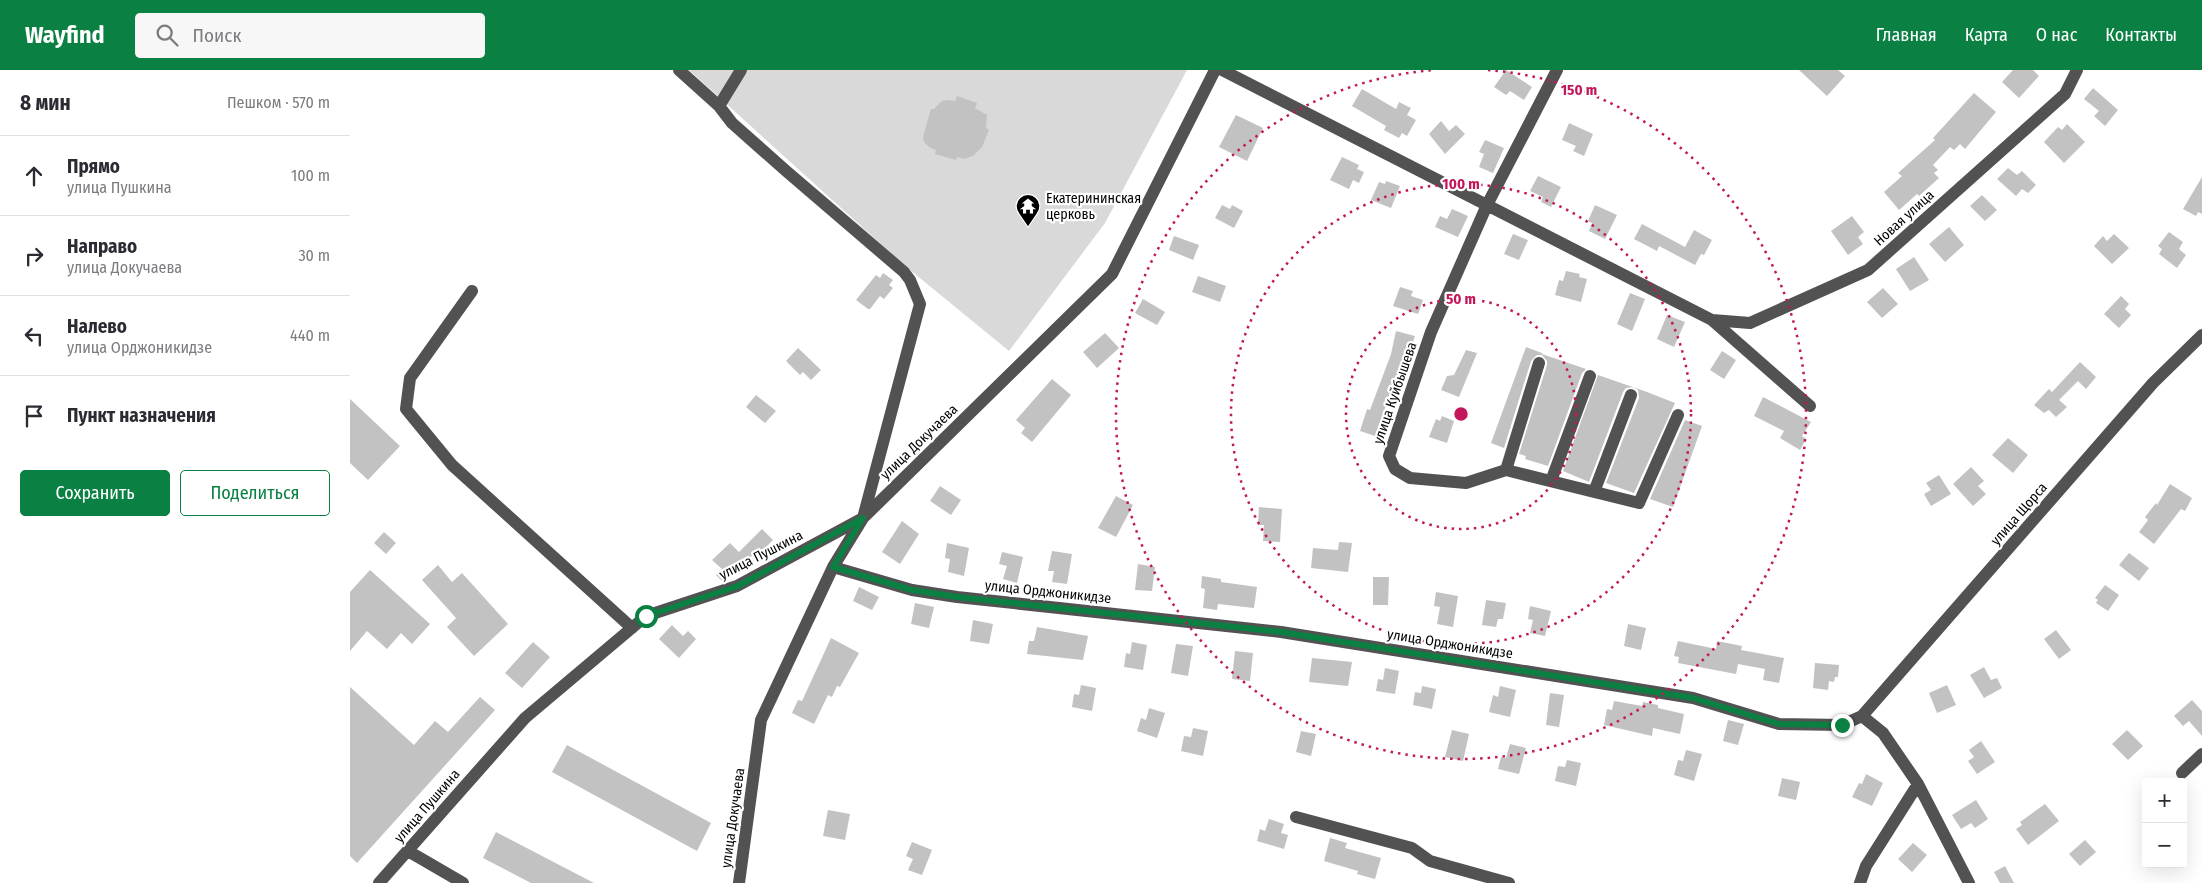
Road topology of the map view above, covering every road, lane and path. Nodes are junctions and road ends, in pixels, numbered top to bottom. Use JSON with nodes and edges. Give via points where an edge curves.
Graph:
{"nodes":[{"id":1,"x":679,"y":70,"type":"edge"},
{"id":2,"x":741,"y":70,"type":"edge"},
{"id":3,"x":1215,"y":70,"type":"edge"},
{"id":4,"x":1222,"y":70,"type":"edge"},
{"id":5,"x":1557,"y":70,"type":"edge"},
{"id":6,"x":2077,"y":70,"type":"edge"},
{"id":7,"x":719,"y":106,"type":"junction"},
{"id":8,"x":1487,"y":204,"type":"junction"},
{"id":9,"x":472,"y":291,"type":"dead end"},
{"id":10,"x":1712,"y":320,"type":"junction"},
{"id":11,"x":2202,"y":336,"type":"edge"},
{"id":12,"x":1539,"y":363,"type":"dead end"},
{"id":13,"x":1590,"y":376,"type":"dead end"},
{"id":14,"x":1631,"y":395,"type":"dead end"},
{"id":15,"x":1810,"y":406,"type":"dead end"},
{"id":16,"x":1678,"y":415,"type":"dead end"},
{"id":17,"x":1506,"y":470,"type":"junction"},
{"id":18,"x":1551,"y":481,"type":"junction"},
{"id":19,"x":1594,"y":492,"type":"junction"},
{"id":20,"x":863,"y":518,"type":"junction"},
{"id":21,"x":833,"y":567,"type":"junction"},
{"id":22,"x":632,"y":628,"type":"junction"},
{"id":23,"x":1862,"y":716,"type":"junction"},
{"id":24,"x":2202,"y":754,"type":"edge"},
{"id":25,"x":2182,"y":773,"type":"dead end"},
{"id":26,"x":1918,"y":784,"type":"junction"},
{"id":27,"x":1296,"y":817,"type":"dead end"},
{"id":28,"x":408,"y":851,"type":"junction"},
{"id":29,"x":379,"y":883,"type":"edge"},
{"id":30,"x":463,"y":883,"type":"edge"},
{"id":31,"x":739,"y":883,"type":"edge"},
{"id":32,"x":1509,"y":883,"type":"edge"},
{"id":33,"x":1860,"y":883,"type":"edge"},
{"id":34,"x":1969,"y":883,"type":"edge"}],
"edges":[{"from":1,"to":7,"type":"street"},
{"from":2,"to":7,"type":"street"},
{"from":3,"to":20,"type":"street","name":"улица Докучаева","via":[[1112,274]]},
{"from":4,"to":8,"type":"street"},
{"from":5,"to":8,"type":"street","name":"улица Куйбышева"},
{"from":6,"to":10,"type":"street","name":"Новая улица","via":[[2065,94],[1868,270],[1750,323]]},
{"from":7,"to":20,"type":"street","via":[[732,123],[904,272],[920,304]]},
{"from":8,"to":10,"type":"street"},
{"from":8,"to":17,"type":"street","name":"улица Куйбышева","via":[[1431,332],[1389,456],[1395,469],[1410,478],[1466,484]]},
{"from":9,"to":22,"type":"street","via":[[410,378],[406,409],[452,465]]},
{"from":10,"to":15,"type":"street"},
{"from":11,"to":23,"type":"street","name":"улица Щорса","via":[[2153,383]]},
{"from":12,"to":17,"type":"street"},
{"from":13,"to":18,"type":"street"},
{"from":14,"to":19,"type":"street"},
{"from":16,"to":19,"type":"street","via":[[1639,503]]},
{"from":17,"to":18,"type":"street"},
{"from":18,"to":19,"type":"street"},
{"from":20,"to":21,"type":"street","name":"улица Докучаева"},
{"from":20,"to":22,"type":"street","name":"улица Пушкина","via":[[738,586],[646,616]]},
{"from":21,"to":23,"type":"street","name":"улица Орджоникидзе","via":[[912,590],[957,597],[1281,632],[1683,696],[1779,724],[1842,725]]},
{"from":21,"to":31,"type":"street","name":"улица Докучаева","via":[[761,720]]},
{"from":22,"to":28,"type":"street","name":"улица Пушкина","via":[[525,718]]},
{"from":23,"to":26,"type":"street","via":[[1882,733]]},
{"from":24,"to":25,"type":"street"},
{"from":26,"to":33,"type":"street","via":[[1866,866]]},
{"from":26,"to":34,"type":"street"},
{"from":27,"to":32,"type":"street","via":[[1412,848],[1430,861]]},
{"from":28,"to":29,"type":"street","name":"улица Пушкина"},
{"from":28,"to":30,"type":"street"}]}
